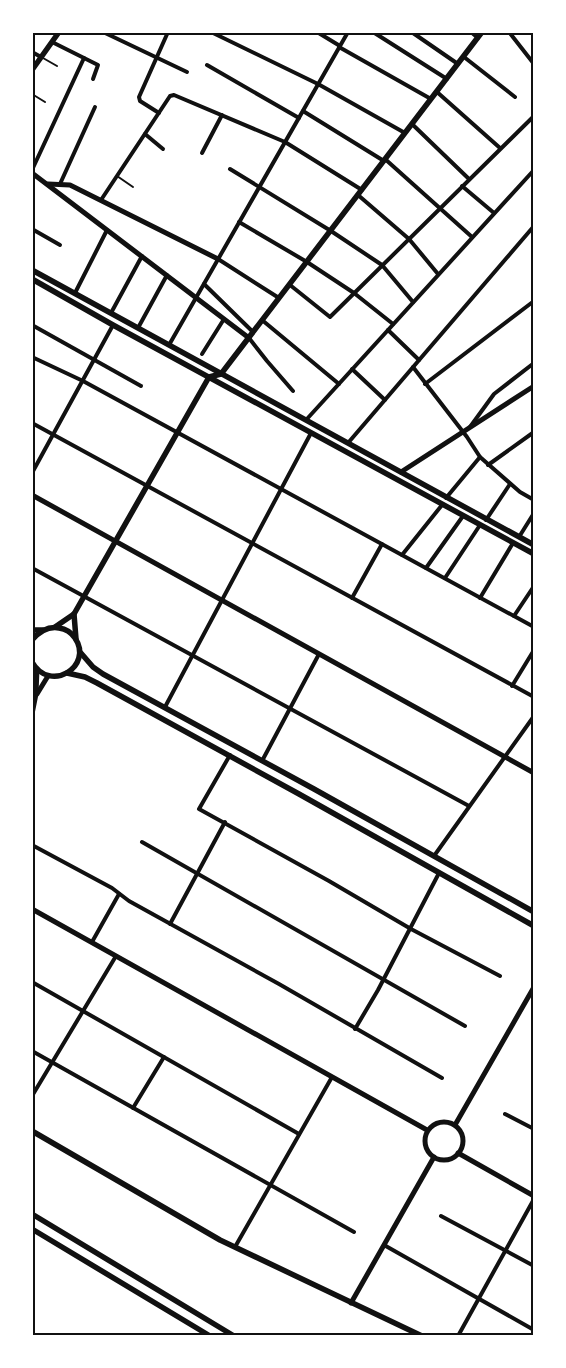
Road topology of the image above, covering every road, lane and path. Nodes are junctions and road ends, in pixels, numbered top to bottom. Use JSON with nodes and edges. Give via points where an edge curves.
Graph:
{"nodes":[{"id":1,"x":59,"y":32,"type":"edge"},
{"id":2,"x":104,"y":32,"type":"edge"},
{"id":3,"x":168,"y":32,"type":"edge"},
{"id":4,"x":211,"y":32,"type":"edge"},
{"id":5,"x":317,"y":32,"type":"edge"},
{"id":6,"x":348,"y":32,"type":"edge"},
{"id":7,"x":373,"y":32,"type":"edge"},
{"id":8,"x":471,"y":32,"type":"edge"},
{"id":9,"x":482,"y":32,"type":"edge"},
{"id":10,"x":509,"y":32,"type":"edge"},
{"id":11,"x":413,"y":33,"type":"edge"},
{"id":12,"x":478,"y":38,"type":"junction"},
{"id":13,"x":52,"y":42,"type":"junction"},
{"id":14,"x":340,"y":46,"type":"junction"},
{"id":15,"x":32,"y":52,"type":"edge"},
{"id":16,"x":41,"y":57,"type":"junction"},
{"id":17,"x":156,"y":57,"type":"junction"},
{"id":18,"x":464,"y":57,"type":"junction"},
{"id":19,"x":84,"y":58,"type":"junction"},
{"id":20,"x":207,"y":64,"type":"dead end"},
{"id":21,"x":458,"y":64,"type":"junction"},
{"id":22,"x":534,"y":64,"type":"edge"},
{"id":23,"x":57,"y":66,"type":"dead end"},
{"id":24,"x":32,"y":70,"type":"edge"},
{"id":25,"x":187,"y":72,"type":"dead end"},
{"id":26,"x":93,"y":79,"type":"dead end"},
{"id":27,"x":446,"y":79,"type":"junction"},
{"id":28,"x":318,"y":84,"type":"junction"},
{"id":29,"x":437,"y":92,"type":"junction"},
{"id":30,"x":32,"y":94,"type":"edge"},
{"id":31,"x":515,"y":97,"type":"dead end"},
{"id":32,"x":431,"y":99,"type":"junction"},
{"id":33,"x":45,"y":102,"type":"dead end"},
{"id":34,"x":95,"y":107,"type":"dead end"},
{"id":35,"x":303,"y":111,"type":"junction"},
{"id":36,"x":159,"y":113,"type":"junction"},
{"id":37,"x":222,"y":115,"type":"junction"},
{"id":38,"x":534,"y":116,"type":"edge"},
{"id":39,"x":299,"y":118,"type":"junction"},
{"id":40,"x":412,"y":124,"type":"junction"},
{"id":41,"x":405,"y":133,"type":"junction"},
{"id":42,"x":145,"y":134,"type":"junction"},
{"id":43,"x":285,"y":142,"type":"junction"},
{"id":44,"x":500,"y":148,"type":"junction"},
{"id":45,"x":164,"y":149,"type":"dead end"},
{"id":46,"x":202,"y":153,"type":"dead end"},
{"id":47,"x":384,"y":160,"type":"junction"},
{"id":48,"x":230,"y":169,"type":"dead end"},
{"id":49,"x":534,"y":170,"type":"edge"},
{"id":50,"x":32,"y":171,"type":"edge"},
{"id":51,"x":117,"y":176,"type":"junction"},
{"id":52,"x":469,"y":180,"type":"junction"},
{"id":53,"x":47,"y":184,"type":"junction"},
{"id":54,"x":60,"y":184,"type":"junction"},
{"id":55,"x":462,"y":186,"type":"junction"},
{"id":56,"x":133,"y":188,"type":"dead end"},
{"id":57,"x":259,"y":188,"type":"junction"},
{"id":58,"x":360,"y":193,"type":"junction"},
{"id":59,"x":101,"y":200,"type":"junction"},
{"id":60,"x":440,"y":208,"type":"junction"},
{"id":61,"x":494,"y":213,"type":"junction"},
{"id":62,"x":239,"y":222,"type":"junction"},
{"id":63,"x":534,"y":226,"type":"edge"},
{"id":64,"x":32,"y":229,"type":"edge"},
{"id":65,"x":107,"y":230,"type":"junction"},
{"id":66,"x":331,"y":231,"type":"junction"},
{"id":67,"x":472,"y":237,"type":"junction"},
{"id":68,"x":409,"y":239,"type":"junction"},
{"id":69,"x":60,"y":245,"type":"dead end"},
{"id":70,"x":142,"y":256,"type":"junction"},
{"id":71,"x":218,"y":259,"type":"junction"},
{"id":72,"x":307,"y":262,"type":"junction"},
{"id":73,"x":382,"y":265,"type":"junction"},
{"id":74,"x":32,"y":270,"type":"edge"},
{"id":75,"x":438,"y":274,"type":"junction"},
{"id":76,"x":167,"y":275,"type":"junction"},
{"id":77,"x":32,"y":279,"type":"edge"},
{"id":78,"x":204,"y":284,"type":"junction"},
{"id":79,"x":290,"y":286,"type":"junction"},
{"id":80,"x":75,"y":293,"type":"junction"},
{"id":81,"x":354,"y":293,"type":"junction"},
{"id":82,"x":196,"y":298,"type":"junction"},
{"id":83,"x":279,"y":298,"type":"junction"},
{"id":84,"x":534,"y":301,"type":"edge"},
{"id":85,"x":413,"y":302,"type":"junction"},
{"id":86,"x":111,"y":313,"type":"junction"},
{"id":87,"x":224,"y":319,"type":"junction"},
{"id":88,"x":262,"y":320,"type":"junction"},
{"id":89,"x":393,"y":324,"type":"junction"},
{"id":90,"x":32,"y":325,"type":"edge"},
{"id":91,"x":113,"y":325,"type":"junction"},
{"id":92,"x":138,"y":328,"type":"junction"},
{"id":93,"x":388,"y":330,"type":"junction"},
{"id":94,"x":253,"y":332,"type":"junction"},
{"id":95,"x":249,"y":338,"type":"junction"},
{"id":96,"x":169,"y":345,"type":"junction"},
{"id":97,"x":202,"y":354,"type":"dead end"},
{"id":98,"x":32,"y":357,"type":"edge"},
{"id":99,"x":94,"y":360,"type":"junction"},
{"id":100,"x":419,"y":360,"type":"junction"},
{"id":101,"x":534,"y":363,"type":"edge"},
{"id":102,"x":413,"y":367,"type":"junction"},
{"id":103,"x":352,"y":369,"type":"junction"},
{"id":104,"x":221,"y":374,"type":"junction"},
{"id":105,"x":209,"y":377,"type":"junction"},
{"id":106,"x":83,"y":381,"type":"junction"},
{"id":107,"x":339,"y":384,"type":"junction"},
{"id":108,"x":425,"y":384,"type":"junction"},
{"id":109,"x":141,"y":386,"type":"dead end"},
{"id":110,"x":534,"y":386,"type":"edge"},
{"id":111,"x":293,"y":391,"type":"dead end"},
{"id":112,"x":385,"y":400,"type":"junction"},
{"id":113,"x":306,"y":420,"type":"junction"},
{"id":114,"x":32,"y":423,"type":"edge"},
{"id":115,"x":468,"y":428,"type":"junction"},
{"id":116,"x":462,"y":432,"type":"junction"},
{"id":117,"x":534,"y":432,"type":"edge"},
{"id":118,"x":178,"y":433,"type":"junction"},
{"id":119,"x":311,"y":433,"type":"junction"},
{"id":120,"x":54,"y":435,"type":"junction"},
{"id":121,"x":348,"y":444,"type":"junction"},
{"id":122,"x":480,"y":457,"type":"junction"},
{"id":123,"x":488,"y":465,"type":"junction"},
{"id":124,"x":401,"y":472,"type":"junction"},
{"id":125,"x":32,"y":473,"type":"edge"},
{"id":126,"x":510,"y":484,"type":"junction"},
{"id":127,"x":147,"y":486,"type":"junction"},
{"id":128,"x":281,"y":489,"type":"junction"},
{"id":129,"x":32,"y":495,"type":"edge"},
{"id":130,"x":446,"y":498,"type":"junction"},
{"id":131,"x":534,"y":500,"type":"edge"},
{"id":132,"x":442,"y":505,"type":"junction"},
{"id":133,"x":534,"y":513,"type":"edge"},
{"id":134,"x":463,"y":516,"type":"junction"},
{"id":135,"x":486,"y":520,"type":"junction"},
{"id":136,"x":480,"y":525,"type":"junction"},
{"id":137,"x":519,"y":537,"type":"junction"},
{"id":138,"x":116,"y":541,"type":"junction"},
{"id":139,"x":252,"y":543,"type":"junction"},
{"id":140,"x":513,"y":543,"type":"junction"},
{"id":141,"x":382,"y":544,"type":"junction"},
{"id":142,"x":534,"y":545,"type":"edge"},
{"id":143,"x":534,"y":554,"type":"edge"},
{"id":144,"x":402,"y":555,"type":"junction"},
{"id":145,"x":32,"y":568,"type":"edge"},
{"id":146,"x":426,"y":568,"type":"junction"},
{"id":147,"x":445,"y":578,"type":"junction"},
{"id":148,"x":534,"y":586,"type":"edge"},
{"id":149,"x":84,"y":596,"type":"junction"},
{"id":150,"x":352,"y":598,"type":"junction"},
{"id":151,"x":480,"y":598,"type":"junction"},
{"id":152,"x":222,"y":600,"type":"junction"},
{"id":153,"x":74,"y":614,"type":"junction"},
{"id":154,"x":514,"y":616,"type":"junction"},
{"id":155,"x":55,"y":627,"type":"junction"},
{"id":156,"x":534,"y":627,"type":"edge"},
{"id":157,"x":32,"y":630,"type":"edge"},
{"id":158,"x":42,"y":630,"type":"junction"},
{"id":159,"x":32,"y":640,"type":"edge"},
{"id":160,"x":76,"y":640,"type":"junction"},
{"id":161,"x":534,"y":650,"type":"edge"},
{"id":162,"x":80,"y":652,"type":"junction"},
{"id":163,"x":319,"y":654,"type":"junction"},
{"id":164,"x":192,"y":655,"type":"junction"},
{"id":165,"x":32,"y":662,"type":"edge"},
{"id":166,"x":37,"y":669,"type":"junction"},
{"id":167,"x":67,"y":673,"type":"junction"},
{"id":168,"x":48,"y":676,"type":"junction"},
{"id":169,"x":512,"y":686,"type":"junction"},
{"id":170,"x":34,"y":693,"type":"edge"},
{"id":171,"x":534,"y":697,"type":"edge"},
{"id":172,"x":165,"y":707,"type":"junction"},
{"id":173,"x":290,"y":709,"type":"junction"},
{"id":174,"x":32,"y":714,"type":"edge"},
{"id":175,"x":534,"y":716,"type":"edge"},
{"id":176,"x":230,"y":755,"type":"junction"},
{"id":177,"x":504,"y":757,"type":"junction"},
{"id":178,"x":262,"y":761,"type":"junction"},
{"id":179,"x":534,"y":773,"type":"edge"},
{"id":180,"x":469,"y":806,"type":"junction"},
{"id":181,"x":225,"y":822,"type":"junction"},
{"id":182,"x":142,"y":842,"type":"dead end"},
{"id":183,"x":32,"y":844,"type":"edge"},
{"id":184,"x":434,"y":856,"type":"junction"},
{"id":185,"x":439,"y":873,"type":"junction"},
{"id":186,"x":198,"y":874,"type":"junction"},
{"id":187,"x":120,"y":894,"type":"junction"},
{"id":188,"x":32,"y":909,"type":"edge"},
{"id":189,"x":534,"y":912,"type":"edge"},
{"id":190,"x":170,"y":924,"type":"junction"},
{"id":191,"x":534,"y":926,"type":"edge"},
{"id":192,"x":411,"y":928,"type":"junction"},
{"id":193,"x":92,"y":942,"type":"junction"},
{"id":194,"x":116,"y":956,"type":"junction"},
{"id":195,"x":500,"y":976,"type":"dead end"},
{"id":196,"x":384,"y":979,"type":"junction"},
{"id":197,"x":32,"y":982,"type":"edge"},
{"id":198,"x":533,"y":991,"type":"edge"},
{"id":199,"x":83,"y":1011,"type":"junction"},
{"id":200,"x":465,"y":1026,"type":"dead end"},
{"id":201,"x":355,"y":1029,"type":"junction"},
{"id":202,"x":32,"y":1051,"type":"edge"},
{"id":203,"x":164,"y":1057,"type":"junction"},
{"id":204,"x":52,"y":1062,"type":"junction"},
{"id":205,"x":332,"y":1077,"type":"junction"},
{"id":206,"x":442,"y":1078,"type":"dead end"},
{"id":207,"x":32,"y":1096,"type":"edge"},
{"id":208,"x":134,"y":1108,"type":"junction"},
{"id":209,"x":505,"y":1114,"type":"dead end"},
{"id":210,"x":455,"y":1125,"type":"junction"},
{"id":211,"x":534,"y":1129,"type":"edge"},
{"id":212,"x":427,"y":1130,"type":"junction"},
{"id":213,"x":32,"y":1131,"type":"edge"},
{"id":214,"x":300,"y":1134,"type":"junction"},
{"id":215,"x":458,"y":1153,"type":"junction"},
{"id":216,"x":434,"y":1157,"type":"junction"},
{"id":217,"x":270,"y":1184,"type":"junction"},
{"id":218,"x":534,"y":1197,"type":"edge"},
{"id":219,"x":32,"y":1214,"type":"edge"},
{"id":220,"x":441,"y":1216,"type":"dead end"},
{"id":221,"x":32,"y":1230,"type":"edge"},
{"id":222,"x":354,"y":1232,"type":"dead end"},
{"id":223,"x":384,"y":1245,"type":"junction"},
{"id":224,"x":235,"y":1247,"type":"junction"},
{"id":225,"x":505,"y":1250,"type":"junction"},
{"id":226,"x":534,"y":1266,"type":"edge"},
{"id":227,"x":478,"y":1298,"type":"junction"},
{"id":228,"x":351,"y":1303,"type":"junction"},
{"id":229,"x":534,"y":1330,"type":"edge"},
{"id":230,"x":210,"y":1336,"type":"edge"},
{"id":231,"x":234,"y":1336,"type":"edge"},
{"id":232,"x":422,"y":1336,"type":"edge"},
{"id":233,"x":458,"y":1336,"type":"edge"}],
"edges":[{"from":1,"to":13,"type":"main road"},
{"from":2,"to":17,"type":"street"},
{"from":3,"to":17,"type":"street"},
{"from":4,"to":28,"type":"street"},
{"from":5,"to":14,"type":"street"},
{"from":6,"to":14,"type":"street"},
{"from":7,"to":27,"type":"street"},
{"from":8,"to":12,"type":"street"},
{"from":9,"to":12,"type":"main road"},
{"from":10,"to":22,"type":"street"},
{"from":11,"to":21,"type":"street"},
{"from":12,"to":18,"type":"main road"},
{"from":13,"to":16,"type":"main road"},
{"from":13,"to":19,"type":"street"},
{"from":14,"to":28,"type":"street"},
{"from":14,"to":32,"type":"street"},
{"from":15,"to":16,"type":"street"},
{"from":16,"to":23,"type":"lane"},
{"from":16,"to":24,"type":"main road"},
{"from":17,"to":25,"type":"street"},
{"from":17,"to":36,"type":"street","via":[[139,97]]},
{"from":18,"to":21,"type":"main road"},
{"from":18,"to":31,"type":"street"},
{"from":19,"to":26,"type":"street","via":[[98,65]]},
{"from":19,"to":50,"type":"street"},
{"from":20,"to":39,"type":"street"},
{"from":21,"to":27,"type":"main road"},
{"from":27,"to":29,"type":"main road"},
{"from":28,"to":35,"type":"street"},
{"from":28,"to":41,"type":"street"},
{"from":29,"to":32,"type":"main road"},
{"from":29,"to":44,"type":"street"},
{"from":30,"to":33,"type":"lane"},
{"from":32,"to":40,"type":"main road"},
{"from":34,"to":54,"type":"street"},
{"from":35,"to":39,"type":"street"},
{"from":35,"to":47,"type":"street"},
{"from":36,"to":37,"type":"street","via":[[174,95]]},
{"from":36,"to":42,"type":"street"},
{"from":37,"to":43,"type":"street"},
{"from":37,"to":46,"type":"street"},
{"from":38,"to":44,"type":"street"},
{"from":39,"to":43,"type":"street"},
{"from":40,"to":41,"type":"main road"},
{"from":40,"to":52,"type":"street"},
{"from":41,"to":47,"type":"main road"},
{"from":42,"to":45,"type":"street"},
{"from":42,"to":51,"type":"street"},
{"from":43,"to":57,"type":"street"},
{"from":43,"to":58,"type":"street"},
{"from":44,"to":52,"type":"street"},
{"from":47,"to":58,"type":"main road"},
{"from":47,"to":60,"type":"street"},
{"from":48,"to":57,"type":"street"},
{"from":49,"to":61,"type":"street"},
{"from":50,"to":53,"type":"street"},
{"from":51,"to":56,"type":"lane"},
{"from":51,"to":59,"type":"street"},
{"from":52,"to":55,"type":"street"},
{"from":53,"to":54,"type":"street"},
{"from":53,"to":65,"type":"street"},
{"from":54,"to":59,"type":"street","via":[[70,185]]},
{"from":55,"to":60,"type":"street"},
{"from":55,"to":61,"type":"street"},
{"from":57,"to":62,"type":"street"},
{"from":57,"to":66,"type":"street"},
{"from":58,"to":66,"type":"main road"},
{"from":58,"to":68,"type":"street"},
{"from":59,"to":71,"type":"street"},
{"from":60,"to":67,"type":"street"},
{"from":60,"to":68,"type":"street"},
{"from":61,"to":67,"type":"street"},
{"from":62,"to":71,"type":"street"},
{"from":62,"to":72,"type":"street"},
{"from":63,"to":100,"type":"street"},
{"from":64,"to":69,"type":"street"},
{"from":65,"to":70,"type":"street"},
{"from":65,"to":80,"type":"street"},
{"from":66,"to":72,"type":"main road"},
{"from":66,"to":73,"type":"street"},
{"from":67,"to":75,"type":"street"},
{"from":68,"to":73,"type":"street"},
{"from":68,"to":75,"type":"street"},
{"from":70,"to":76,"type":"street"},
{"from":70,"to":86,"type":"street"},
{"from":71,"to":78,"type":"street"},
{"from":71,"to":83,"type":"street"},
{"from":72,"to":79,"type":"main road"},
{"from":72,"to":81,"type":"street"},
{"from":73,"to":81,"type":"street"},
{"from":73,"to":85,"type":"street"},
{"from":74,"to":80,"type":"main road"},
{"from":75,"to":85,"type":"street"},
{"from":76,"to":82,"type":"street"},
{"from":76,"to":92,"type":"street"},
{"from":77,"to":91,"type":"main road"},
{"from":78,"to":82,"type":"street"},
{"from":78,"to":94,"type":"street"},
{"from":79,"to":81,"type":"street","via":[[330,317]]},
{"from":79,"to":83,"type":"main road"},
{"from":80,"to":86,"type":"main road"},
{"from":81,"to":89,"type":"street"},
{"from":82,"to":87,"type":"street"},
{"from":82,"to":96,"type":"street"},
{"from":83,"to":88,"type":"main road"},
{"from":84,"to":108,"type":"street"},
{"from":85,"to":89,"type":"street"},
{"from":86,"to":92,"type":"main road"},
{"from":87,"to":95,"type":"street"},
{"from":87,"to":97,"type":"street"},
{"from":88,"to":94,"type":"main road"},
{"from":88,"to":107,"type":"street"},
{"from":89,"to":93,"type":"street"},
{"from":90,"to":99,"type":"street"},
{"from":91,"to":99,"type":"street"},
{"from":91,"to":105,"type":"main road"},
{"from":92,"to":96,"type":"main road"},
{"from":93,"to":100,"type":"street"},
{"from":93,"to":103,"type":"street"},
{"from":94,"to":95,"type":"main road"},
{"from":95,"to":104,"type":"main road"},
{"from":95,"to":111,"type":"street"},
{"from":96,"to":104,"type":"main road"},
{"from":98,"to":106,"type":"street"},
{"from":99,"to":106,"type":"street"},
{"from":99,"to":109,"type":"street"},
{"from":100,"to":102,"type":"street"},
{"from":101,"to":115,"type":"street","via":[[494,394]]},
{"from":102,"to":108,"type":"street"},
{"from":102,"to":112,"type":"street"},
{"from":103,"to":107,"type":"street"},
{"from":103,"to":112,"type":"street"},
{"from":104,"to":105,"type":"main road"},
{"from":104,"to":113,"type":"main road"},
{"from":105,"to":118,"type":"main road"},
{"from":105,"to":119,"type":"main road"},
{"from":106,"to":118,"type":"street"},
{"from":106,"to":120,"type":"street"},
{"from":107,"to":113,"type":"street"},
{"from":108,"to":116,"type":"street"},
{"from":110,"to":115,"type":"street"},
{"from":112,"to":121,"type":"street"},
{"from":113,"to":121,"type":"main road"},
{"from":114,"to":120,"type":"street"},
{"from":115,"to":116,"type":"street"},
{"from":116,"to":122,"type":"street"},
{"from":116,"to":124,"type":"street"},
{"from":117,"to":123,"type":"street"},
{"from":118,"to":127,"type":"main road"},
{"from":118,"to":128,"type":"street"},
{"from":119,"to":128,"type":"street"},
{"from":119,"to":132,"type":"main road"},
{"from":120,"to":125,"type":"street"},
{"from":120,"to":127,"type":"street"},
{"from":121,"to":124,"type":"main road"},
{"from":122,"to":123,"type":"street"},
{"from":122,"to":130,"type":"street"},
{"from":123,"to":126,"type":"street"},
{"from":124,"to":130,"type":"main road"},
{"from":126,"to":131,"type":"street"},
{"from":126,"to":135,"type":"street"},
{"from":127,"to":138,"type":"main road"},
{"from":127,"to":139,"type":"street"},
{"from":128,"to":139,"type":"street"},
{"from":128,"to":141,"type":"street"},
{"from":129,"to":138,"type":"street"},
{"from":130,"to":135,"type":"main road"},
{"from":132,"to":134,"type":"main road"},
{"from":132,"to":144,"type":"street"},
{"from":133,"to":137,"type":"street"},
{"from":134,"to":136,"type":"main road"},
{"from":134,"to":146,"type":"street"},
{"from":135,"to":137,"type":"main road"},
{"from":136,"to":140,"type":"main road"},
{"from":136,"to":147,"type":"street"},
{"from":137,"to":142,"type":"main road"},
{"from":138,"to":149,"type":"main road"},
{"from":138,"to":152,"type":"street"},
{"from":139,"to":150,"type":"street"},
{"from":139,"to":152,"type":"street"},
{"from":140,"to":143,"type":"main road"},
{"from":140,"to":151,"type":"street"},
{"from":141,"to":144,"type":"street"},
{"from":141,"to":150,"type":"street"},
{"from":144,"to":146,"type":"street"},
{"from":145,"to":149,"type":"street"},
{"from":146,"to":147,"type":"street"},
{"from":147,"to":151,"type":"street"},
{"from":148,"to":154,"type":"street"},
{"from":149,"to":153,"type":"main road"},
{"from":149,"to":164,"type":"street"},
{"from":150,"to":169,"type":"street"},
{"from":151,"to":154,"type":"street"},
{"from":152,"to":163,"type":"street"},
{"from":152,"to":164,"type":"street"},
{"from":153,"to":155,"type":"main road"},
{"from":153,"to":160,"type":"main road"},
{"from":154,"to":156,"type":"street"},
{"from":155,"to":158,"type":"main road"},
{"from":155,"to":160,"type":"main road","via":[[67,630]]},
{"from":157,"to":158,"type":"main road"},
{"from":158,"to":159,"type":"main road"},
{"from":160,"to":162,"type":"main road"},
{"from":161,"to":169,"type":"street"},
{"from":162,"to":167,"type":"main road","via":[[76,664]]},
{"from":162,"to":172,"type":"main road","via":[[103,674]]},
{"from":163,"to":173,"type":"street"},
{"from":163,"to":177,"type":"street"},
{"from":164,"to":172,"type":"street"},
{"from":164,"to":173,"type":"street"},
{"from":165,"to":166,"type":"main road"},
{"from":166,"to":168,"type":"main road"},
{"from":166,"to":170,"type":"street"},
{"from":167,"to":168,"type":"main road"},
{"from":167,"to":176,"type":"main road","via":[[85,677]]},
{"from":168,"to":170,"type":"street"},
{"from":169,"to":171,"type":"street"},
{"from":170,"to":174,"type":"street"},
{"from":172,"to":178,"type":"main road"},
{"from":173,"to":178,"type":"street"},
{"from":173,"to":180,"type":"street"},
{"from":175,"to":177,"type":"street"},
{"from":176,"to":181,"type":"street","via":[[199,809]]},
{"from":176,"to":185,"type":"main road"},
{"from":177,"to":179,"type":"street"},
{"from":177,"to":180,"type":"street"},
{"from":178,"to":184,"type":"main road"},
{"from":180,"to":184,"type":"street"},
{"from":181,"to":186,"type":"street"},
{"from":181,"to":192,"type":"street"},
{"from":182,"to":186,"type":"street"},
{"from":183,"to":187,"type":"street"},
{"from":184,"to":185,"type":"main road"},
{"from":184,"to":189,"type":"main road"},
{"from":185,"to":191,"type":"main road"},
{"from":185,"to":192,"type":"street"},
{"from":186,"to":190,"type":"street"},
{"from":186,"to":196,"type":"street"},
{"from":187,"to":190,"type":"street"},
{"from":187,"to":193,"type":"street"},
{"from":188,"to":193,"type":"street"},
{"from":190,"to":201,"type":"street"},
{"from":192,"to":195,"type":"street"},
{"from":192,"to":196,"type":"street"},
{"from":193,"to":194,"type":"street"},
{"from":194,"to":199,"type":"street"},
{"from":194,"to":205,"type":"street"},
{"from":196,"to":200,"type":"street"},
{"from":196,"to":201,"type":"street"},
{"from":197,"to":199,"type":"street"},
{"from":198,"to":210,"type":"street"},
{"from":199,"to":203,"type":"street"},
{"from":199,"to":204,"type":"street"},
{"from":201,"to":206,"type":"street"},
{"from":202,"to":204,"type":"street"},
{"from":203,"to":208,"type":"street"},
{"from":203,"to":214,"type":"street"},
{"from":204,"to":207,"type":"street"},
{"from":204,"to":208,"type":"street"},
{"from":205,"to":212,"type":"street"},
{"from":205,"to":214,"type":"street"},
{"from":208,"to":217,"type":"street"},
{"from":209,"to":211,"type":"street"},
{"from":210,"to":212,"type":"street","via":[[437,1122]]},
{"from":210,"to":215,"type":"street","via":[[463,1138]]},
{"from":212,"to":216,"type":"street","via":[[424,1142]]},
{"from":213,"to":224,"type":"main road"},
{"from":214,"to":217,"type":"street"},
{"from":215,"to":216,"type":"street","via":[[444,1160]]},
{"from":215,"to":218,"type":"street"},
{"from":216,"to":223,"type":"street"},
{"from":217,"to":222,"type":"street"},
{"from":217,"to":224,"type":"street"},
{"from":218,"to":225,"type":"street"},
{"from":219,"to":231,"type":"main road"},
{"from":220,"to":225,"type":"street"},
{"from":221,"to":230,"type":"main road"},
{"from":223,"to":227,"type":"street"},
{"from":223,"to":228,"type":"street"},
{"from":224,"to":228,"type":"main road"},
{"from":225,"to":226,"type":"street"},
{"from":225,"to":227,"type":"street"},
{"from":227,"to":229,"type":"street"},
{"from":227,"to":233,"type":"street"},
{"from":228,"to":232,"type":"main road"}]}
